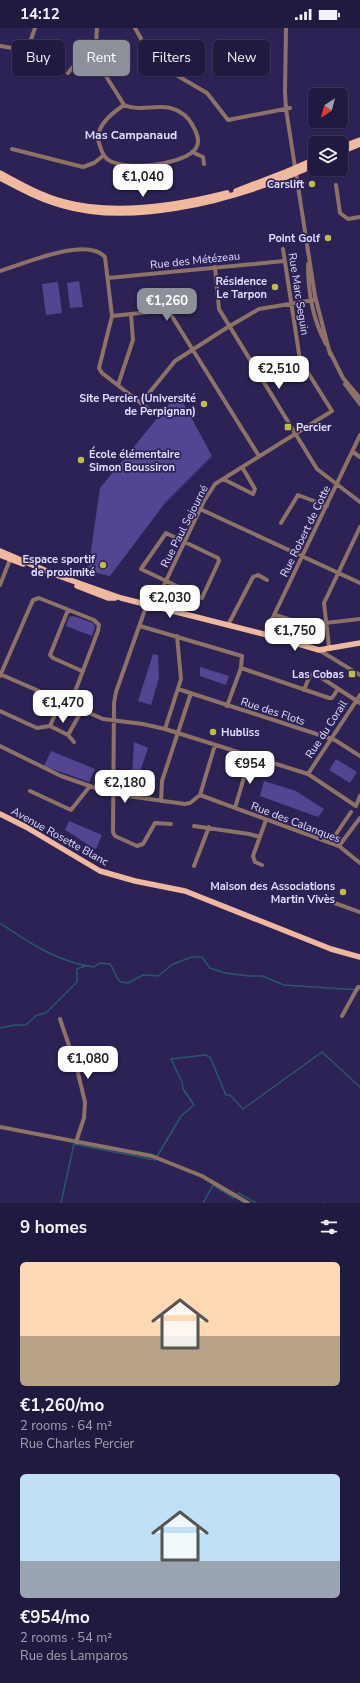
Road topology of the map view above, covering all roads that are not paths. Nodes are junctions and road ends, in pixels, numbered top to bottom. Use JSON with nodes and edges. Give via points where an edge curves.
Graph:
{"nodes":[{"id":1,"x":34,"y":28,"type":"edge"},
{"id":2,"x":97,"y":28,"type":"edge"},
{"id":3,"x":135,"y":28,"type":"edge"},
{"id":4,"x":286,"y":28,"type":"edge"},
{"id":5,"x":96,"y":40,"type":"edge"},
{"id":6,"x":0,"y":46,"type":"edge"},
{"id":7,"x":73,"y":67,"type":"edge"},
{"id":8,"x":68,"y":73,"type":"dead end"},
{"id":9,"x":105,"y":76,"type":"edge"},
{"id":10,"x":124,"y":105,"type":"junction"},
{"id":11,"x":288,"y":109,"type":"junction"},
{"id":12,"x":360,"y":140,"type":"edge"},
{"id":13,"x":348,"y":144,"type":"edge"},
{"id":14,"x":360,"y":144,"type":"edge"},
{"id":15,"x":12,"y":149,"type":"dead end"},
{"id":16,"x":348,"y":149,"type":"edge"},
{"id":17,"x":192,"y":152,"type":"junction"},
{"id":18,"x":104,"y":155,"type":"junction"},
{"id":19,"x":308,"y":163,"type":"edge"},
{"id":20,"x":204,"y":164,"type":"dead end"},
{"id":21,"x":308,"y":166,"type":"edge"},
{"id":22,"x":302,"y":167,"type":"junction"},
{"id":23,"x":0,"y":173,"type":"edge"},
{"id":24,"x":288,"y":174,"type":"junction"},
{"id":25,"x":0,"y":178,"type":"edge"},
{"id":26,"x":336,"y":185,"type":"dead end"},
{"id":27,"x":360,"y":217,"type":"edge"},
{"id":28,"x":283,"y":249,"type":"dead end"},
{"id":29,"x":284,"y":261,"type":"junction"},
{"id":30,"x":215,"y":267,"type":"junction"},
{"id":31,"x":0,"y":270,"type":"edge"},
{"id":32,"x":108,"y":278,"type":"junction"},
{"id":33,"x":312,"y":299,"type":"junction"},
{"id":34,"x":291,"y":305,"type":"junction"},
{"id":35,"x":131,"y":314,"type":"junction"},
{"id":36,"x":112,"y":316,"type":"junction"},
{"id":37,"x":230,"y":326,"type":"junction"},
{"id":38,"x":193,"y":349,"type":"junction"},
{"id":39,"x":330,"y":354,"type":"junction"},
{"id":40,"x":343,"y":378,"type":"junction"},
{"id":41,"x":118,"y":385,"type":"junction"},
{"id":42,"x":360,"y":398,"type":"edge"},
{"id":43,"x":141,"y":403,"type":"junction"},
{"id":44,"x":360,"y":404,"type":"edge"},
{"id":45,"x":155,"y":414,"type":"dead end"},
{"id":46,"x":296,"y":434,"type":"junction"},
{"id":47,"x":360,"y":435,"type":"edge"},
{"id":48,"x":352,"y":452,"type":"junction"},
{"id":49,"x":259,"y":456,"type":"junction"},
{"id":50,"x":360,"y":457,"type":"edge"},
{"id":51,"x":242,"y":468,"type":"junction"},
{"id":52,"x":223,"y":479,"type":"junction"},
{"id":53,"x":337,"y":486,"type":"junction"},
{"id":54,"x":360,"y":502,"type":"edge"},
{"id":55,"x":326,"y":506,"type":"junction"},
{"id":56,"x":200,"y":509,"type":"junction"},
{"id":57,"x":282,"y":523,"type":"dead end"},
{"id":58,"x":360,"y":527,"type":"edge"},
{"id":59,"x":184,"y":542,"type":"junction"},
{"id":60,"x":0,"y":551,"type":"edge"},
{"id":61,"x":0,"y":555,"type":"edge"},
{"id":62,"x":303,"y":557,"type":"junction"},
{"id":63,"x":11,"y":558,"type":"junction"},
{"id":64,"x":338,"y":572,"type":"junction"},
{"id":65,"x":268,"y":580,"type":"dead end"},
{"id":66,"x":166,"y":581,"type":"junction"},
{"id":67,"x":360,"y":583,"type":"edge"},
{"id":68,"x":0,"y":585,"type":"edge"},
{"id":69,"x":147,"y":604,"type":"junction"},
{"id":70,"x":154,"y":606,"type":"junction"},
{"id":71,"x":68,"y":610,"type":"junction"},
{"id":72,"x":275,"y":615,"type":"junction"},
{"id":73,"x":360,"y":619,"type":"edge"},
{"id":74,"x":326,"y":624,"type":"junction"},
{"id":75,"x":228,"y":625,"type":"junction"},
{"id":76,"x":140,"y":626,"type":"junction"},
{"id":77,"x":265,"y":634,"type":"junction"},
{"id":78,"x":177,"y":636,"type":"junction"},
{"id":79,"x":360,"y":643,"type":"edge"},
{"id":80,"x":329,"y":647,"type":"junction"},
{"id":81,"x":319,"y":650,"type":"junction"},
{"id":82,"x":241,"y":668,"type":"junction"},
{"id":83,"x":82,"y":671,"type":"junction"},
{"id":84,"x":0,"y":674,"type":"edge"},
{"id":85,"x":360,"y":675,"type":"edge"},
{"id":86,"x":178,"y":689,"type":"junction"},
{"id":87,"x":338,"y":689,"type":"junction"},
{"id":88,"x":304,"y":690,"type":"junction"},
{"id":89,"x":191,"y":693,"type":"junction"},
{"id":90,"x":360,"y":694,"type":"edge"},
{"id":91,"x":61,"y":701,"type":"junction"},
{"id":92,"x":358,"y":702,"type":"edge"},
{"id":93,"x":70,"y":705,"type":"junction"},
{"id":94,"x":227,"y":706,"type":"junction"},
{"id":95,"x":82,"y":710,"type":"junction"},
{"id":96,"x":0,"y":711,"type":"edge"},
{"id":97,"x":113,"y":721,"type":"junction"},
{"id":98,"x":50,"y":726,"type":"junction"},
{"id":99,"x":165,"y":729,"type":"junction"},
{"id":100,"x":178,"y":734,"type":"junction"},
{"id":101,"x":68,"y":735,"type":"junction"},
{"id":102,"x":331,"y":739,"type":"junction"},
{"id":103,"x":74,"y":742,"type":"dead end"},
{"id":104,"x":215,"y":745,"type":"junction"},
{"id":105,"x":0,"y":746,"type":"edge"},
{"id":106,"x":360,"y":756,"type":"edge"},
{"id":107,"x":250,"y":757,"type":"junction"},
{"id":108,"x":308,"y":774,"type":"junction"},
{"id":109,"x":90,"y":786,"type":"junction"},
{"id":110,"x":30,"y":791,"type":"dead end"},
{"id":111,"x":114,"y":794,"type":"junction"},
{"id":112,"x":200,"y":795,"type":"junction"},
{"id":113,"x":360,"y":796,"type":"edge"},
{"id":114,"x":161,"y":801,"type":"junction"},
{"id":115,"x":358,"y":807,"type":"edge"},
{"id":116,"x":235,"y":808,"type":"junction"},
{"id":117,"x":351,"y":812,"type":"junction"},
{"id":118,"x":2,"y":817,"type":"edge"},
{"id":119,"x":360,"y":817,"type":"edge"},
{"id":120,"x":266,"y":820,"type":"junction"},
{"id":121,"x":170,"y":824,"type":"dead end"},
{"id":122,"x":194,"y":826,"type":"dead end"},
{"id":123,"x":209,"y":827,"type":"junction"},
{"id":124,"x":260,"y":838,"type":"junction"},
{"id":125,"x":330,"y":843,"type":"junction"},
{"id":126,"x":338,"y":846,"type":"junction"},
{"id":127,"x":360,"y":862,"type":"edge"},
{"id":128,"x":262,"y":865,"type":"dead end"},
{"id":129,"x":194,"y":866,"type":"dead end"},
{"id":130,"x":315,"y":896,"type":"dead end"},
{"id":131,"x":360,"y":912,"type":"edge"},
{"id":132,"x":360,"y":957,"type":"edge"},
{"id":133,"x":358,"y":989,"type":"edge"},
{"id":134,"x":342,"y":1016,"type":"dead end"},
{"id":135,"x":60,"y":1019,"type":"dead end"},
{"id":136,"x":0,"y":1127,"type":"edge"},
{"id":137,"x":76,"y":1142,"type":"junction"},
{"id":138,"x":248,"y":1203,"type":"edge"}],
"edges":[{"from":1,"to":6,"type":"street","via":[[28,48],[25,50]]},
{"from":2,"to":5,"type":"street"},
{"from":3,"to":11,"type":"street","via":[[144,44],[163,57],[171,72],[207,94],[228,120]]},
{"from":4,"to":11,"type":"street","via":[[285,92]]},
{"from":7,"to":8,"type":"street"},
{"from":9,"to":10,"type":"street"},
{"from":10,"to":17,"type":"street","via":[[138,109],[169,107],[180,111],[191,123],[198,138],[198,144]]},
{"from":10,"to":18,"type":"street","via":[[103,123],[98,140]]},
{"from":11,"to":33,"type":"street","via":[[305,221]]},
{"from":12,"to":13,"type":"main road"},
{"from":14,"to":16,"type":"main road"},
{"from":15,"to":18,"type":"street","via":[[83,167]]},
{"from":17,"to":18,"type":"street","via":[[174,160],[139,166],[125,166],[110,161]]},
{"from":17,"to":20,"type":"street","via":[[202,157]]},
{"from":19,"to":22,"type":"main road"},
{"from":21,"to":22,"type":"main road"},
{"from":22,"to":24,"type":"main road","bridge":true},
{"from":23,"to":24,"type":"main road","via":[[41,194],[64,202],[108,208],[192,202]]},
{"from":24,"to":25,"type":"main road","via":[[262,187],[201,204],[158,210],[112,212],[61,206]]},
{"from":26,"to":27,"type":"street","via":[[340,213],[348,219]]},
{"from":28,"to":29,"type":"street","name":"Rue Marc Seguin"},
{"from":29,"to":30,"type":"street","name":"Rue des Métézeau"},
{"from":29,"to":34,"type":"street","name":"Rue Marc Seguin"},
{"from":30,"to":32,"type":"street","name":"Rue des Métézeau"},
{"from":30,"to":37,"type":"street","via":[[219,309]]},
{"from":31,"to":32,"type":"street","via":[[83,249],[95,250],[105,257]]},
{"from":32,"to":36,"type":"street"},
{"from":33,"to":34,"type":"street"},
{"from":33,"to":39,"type":"street"},
{"from":33,"to":39,"type":"street","via":[[321,336]]},
{"from":34,"to":37,"type":"street","via":[[260,309]]},
{"from":34,"to":46,"type":"street","name":"Rue Marc Seguin","via":[[300,360],[332,411]]},
{"from":35,"to":36,"type":"street"},
{"from":35,"to":38,"type":"street","via":[[168,310]]},
{"from":35,"to":41,"type":"street","via":[[133,340]]},
{"from":36,"to":41,"type":"street","via":[[99,368]]},
{"from":37,"to":38,"type":"street"},
{"from":37,"to":46,"type":"street"},
{"from":38,"to":43,"type":"street","via":[[175,361]]},
{"from":38,"to":49,"type":"street"},
{"from":39,"to":40,"type":"street"},
{"from":40,"to":42,"type":"street"},
{"from":40,"to":44,"type":"street"},
{"from":41,"to":43,"type":"street"},
{"from":43,"to":45,"type":"street"},
{"from":46,"to":49,"type":"street","name":"Rue Paul Sejourné"},
{"from":46,"to":53,"type":"street","via":[[317,469]]},
{"from":47,"to":48,"type":"street","name":"Rue Robert de Cotte"},
{"from":48,"to":50,"type":"street"},
{"from":48,"to":53,"type":"street","name":"Rue Robert de Cotte"},
{"from":49,"to":51,"type":"street","name":"Rue Paul Sejourné"},
{"from":51,"to":52,"type":"street","name":"Rue Paul Sejourné"},
{"from":51,"to":52,"type":"street","name":"Rue Paul Sejourné","via":[[255,489],[253,494]]},
{"from":52,"to":56,"type":"street","name":"Rue Paul Sejourné","via":[[210,490]]},
{"from":53,"to":54,"type":"street"},
{"from":53,"to":55,"type":"street","name":"Rue Robert de Cotte"},
{"from":55,"to":57,"type":"street","via":[[298,495]]},
{"from":55,"to":62,"type":"street","name":"Rue Robert de Cotte"},
{"from":56,"to":59,"type":"street","name":"Rue Paul Sejourné"},
{"from":56,"to":62,"type":"street"},
{"from":58,"to":64,"type":"street"},
{"from":59,"to":66,"type":"street","name":"Rue Paul Sejourné"},
{"from":59,"to":66,"type":"street","via":[[166,533],[142,566],[143,572]]},
{"from":59,"to":66,"type":"street","via":[[218,558],[219,561],[202,598]]},
{"from":60,"to":63,"type":"main road"},
{"from":61,"to":63,"type":"main road"},
{"from":62,"to":64,"type":"street"},
{"from":62,"to":72,"type":"street","name":"Rue Robert de Cotte"},
{"from":63,"to":68,"type":"street"},
{"from":63,"to":69,"type":"main road","via":[[121,598]]},
{"from":64,"to":67,"type":"street"},
{"from":64,"to":74,"type":"street","via":[[324,603]]},
{"from":65,"to":75,"type":"street","via":[[258,575],[253,577]]},
{"from":66,"to":70,"type":"street","name":"Rue Paul Sejourné"},
{"from":69,"to":70,"type":"main road"},
{"from":69,"to":76,"type":"street"},
{"from":70,"to":75,"type":"main road"},
{"from":71,"to":83,"type":"street","via":[[94,620],[99,625]]},
{"from":71,"to":83,"type":"street","via":[[50,655]]},
{"from":71,"to":84,"type":"street","via":[[40,598],[33,600]]},
{"from":72,"to":74,"type":"street","via":[[308,624]]},
{"from":72,"to":77,"type":"street","name":"Rue Robert de Cotte"},
{"from":73,"to":74,"type":"street"},
{"from":74,"to":80,"type":"street"},
{"from":75,"to":77,"type":"main road"},
{"from":76,"to":78,"type":"street"},
{"from":76,"to":97,"type":"street","via":[[116,692]]},
{"from":77,"to":81,"type":"main road"},
{"from":78,"to":82,"type":"street","via":[[242,656]]},
{"from":78,"to":86,"type":"street","via":[[181,679]]},
{"from":79,"to":80,"type":"main road"},
{"from":80,"to":81,"type":"main road"},
{"from":81,"to":85,"type":"street"},
{"from":82,"to":88,"type":"street"},
{"from":82,"to":94,"type":"street"},
{"from":83,"to":93,"type":"street"},
{"from":84,"to":91,"type":"street"},
{"from":86,"to":89,"type":"street","name":"Rue des Flots"},
{"from":86,"to":99,"type":"street"},
{"from":87,"to":88,"type":"street","via":[[332,698]]},
{"from":87,"to":88,"type":"street","via":[[312,673]]},
{"from":87,"to":92,"type":"street"},
{"from":89,"to":94,"type":"street","name":"Rue des Flots"},
{"from":89,"to":100,"type":"street"},
{"from":90,"to":92,"type":"street","name":"Rue du Corail"},
{"from":91,"to":93,"type":"street"},
{"from":91,"to":98,"type":"street"},
{"from":92,"to":102,"type":"street","name":"Rue du Corail"},
{"from":93,"to":95,"type":"street"},
{"from":94,"to":102,"type":"street","name":"Rue des Flots"},
{"from":95,"to":97,"type":"street"},
{"from":95,"to":101,"type":"street"},
{"from":96,"to":98,"type":"street","via":[[37,728]]},
{"from":97,"to":99,"type":"street"},
{"from":97,"to":111,"type":"street"},
{"from":98,"to":101,"type":"street"},
{"from":99,"to":100,"type":"street"},
{"from":100,"to":104,"type":"street"},
{"from":100,"to":114,"type":"street","via":[[162,781]]},
{"from":101,"to":103,"type":"street"},
{"from":102,"to":106,"type":"street","name":"Rue des Flots"},
{"from":102,"to":108,"type":"street","name":"Rue du Corail"},
{"from":104,"to":107,"type":"street"},
{"from":104,"to":112,"type":"street"},
{"from":105,"to":109,"type":"street","via":[[30,762]]},
{"from":107,"to":108,"type":"street"},
{"from":107,"to":116,"type":"street"},
{"from":108,"to":115,"type":"street"},
{"from":109,"to":110,"type":"street","via":[[71,810]]},
{"from":109,"to":111,"type":"street"},
{"from":111,"to":114,"type":"street"},
{"from":111,"to":121,"type":"street","via":[[115,836],[137,846],[143,844],[155,823]]},
{"from":112,"to":114,"type":"street","via":[[190,803]]},
{"from":112,"to":116,"type":"street","name":"Rue des Calanques"},
{"from":113,"to":115,"type":"street"},
{"from":115,"to":117,"type":"street"},
{"from":116,"to":120,"type":"street","name":"Rue des Calanques"},
{"from":117,"to":119,"type":"street","via":[[353,817]]},
{"from":117,"to":125,"type":"street"},
{"from":118,"to":132,"type":"main road","name":"Avenue Rosette Blanc","via":[[26,827],[100,871],[185,890],[331,949]]},
{"from":119,"to":126,"type":"street"},
{"from":120,"to":124,"type":"street"},
{"from":120,"to":125,"type":"street","name":"Rue des Calanques"},
{"from":122,"to":123,"type":"street"},
{"from":123,"to":124,"type":"street"},
{"from":123,"to":129,"type":"street"},
{"from":124,"to":128,"type":"street","via":[[253,860]]},
{"from":125,"to":126,"type":"street","name":"Rue des Calanques"},
{"from":126,"to":127,"type":"street","name":"Rue des Calanques"},
{"from":130,"to":131,"type":"street"},
{"from":133,"to":134,"type":"street"},
{"from":135,"to":137,"type":"street","via":[[85,1102],[84,1118]]},
{"from":136,"to":137,"type":"street"},
{"from":137,"to":138,"type":"street","via":[[152,1156],[174,1163]]}]}
